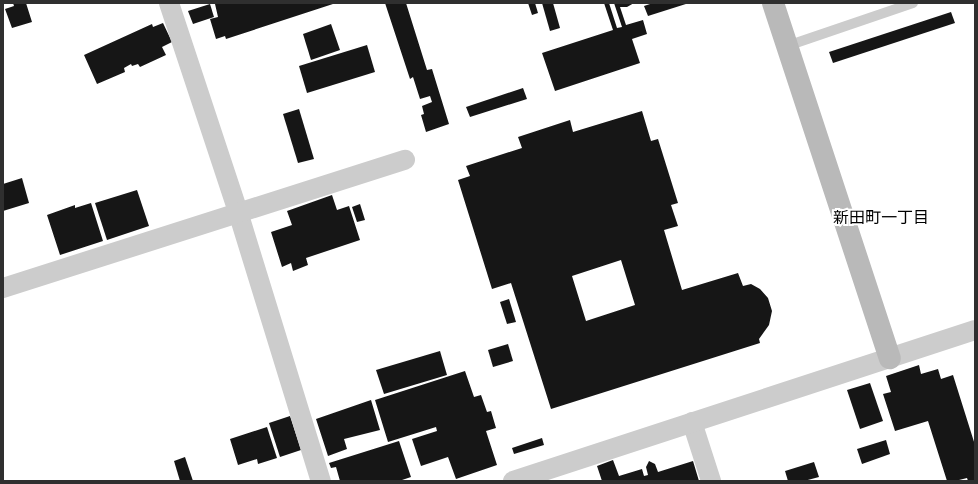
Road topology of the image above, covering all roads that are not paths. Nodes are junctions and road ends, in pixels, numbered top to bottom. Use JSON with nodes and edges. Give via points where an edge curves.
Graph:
{"nodes":[{"id":1,"x":169,"y":3,"type":"edge"},
{"id":2,"x":773,"y":3,"type":"edge"},
{"id":3,"x":913,"y":3,"type":"edge"},
{"id":4,"x":786,"y":46,"type":"junction"},
{"id":5,"x":405,"y":160,"type":"dead end"},
{"id":6,"x":238,"y":212,"type":"junction"},
{"id":7,"x":3,"y":288,"type":"edge"},
{"id":8,"x":975,"y":330,"type":"edge"},
{"id":9,"x":890,"y":358,"type":"junction"},
{"id":10,"x":692,"y":422,"type":"junction"},
{"id":11,"x":321,"y":481,"type":"edge"},
{"id":12,"x":513,"y":481,"type":"edge"},
{"id":13,"x":711,"y":481,"type":"edge"}],
"edges":[{"from":1,"to":6,"type":"street"},
{"from":2,"to":4,"type":"street"},
{"from":3,"to":4,"type":"lane"},
{"from":4,"to":9,"type":"street"},
{"from":5,"to":6,"type":"street"},
{"from":6,"to":7,"type":"street"},
{"from":6,"to":11,"type":"street"},
{"from":8,"to":9,"type":"street"},
{"from":9,"to":10,"type":"street"},
{"from":10,"to":12,"type":"street"},
{"from":10,"to":13,"type":"street"}]}
